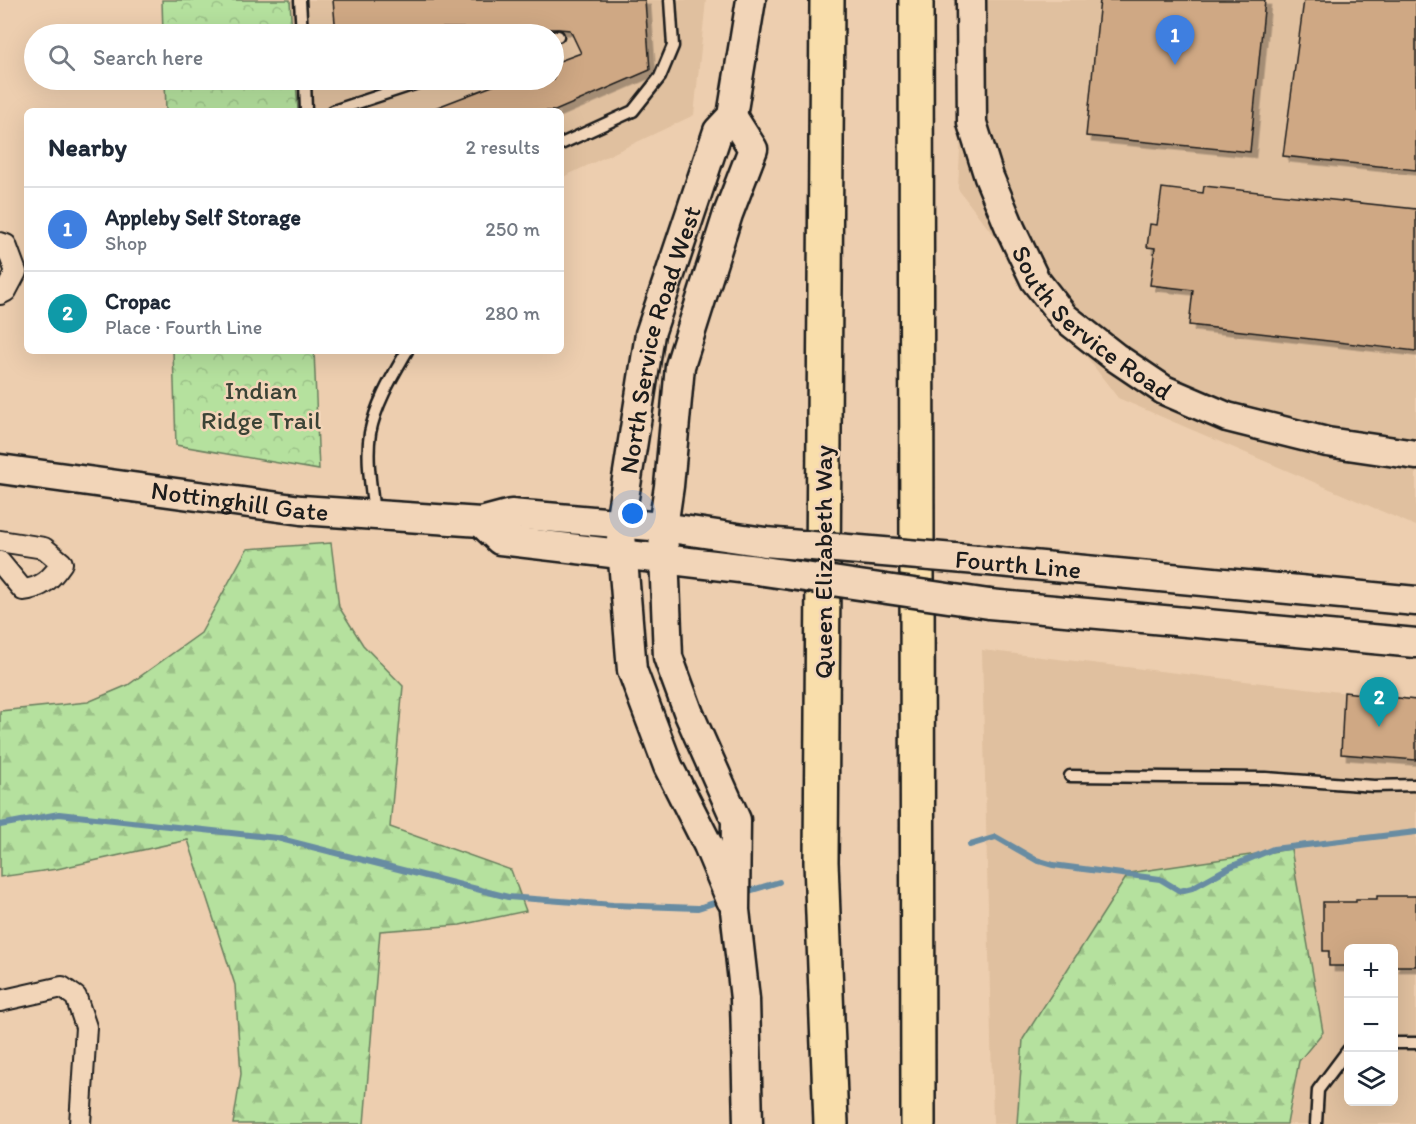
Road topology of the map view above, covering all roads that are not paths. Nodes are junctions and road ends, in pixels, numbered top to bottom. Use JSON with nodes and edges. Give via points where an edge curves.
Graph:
{"nodes":[{"id":1,"x":300,"y":0,"type":"edge"},
{"id":2,"x":670,"y":0,"type":"edge"},
{"id":3,"x":751,"y":0,"type":"edge"},
{"id":4,"x":827,"y":0,"type":"edge"},
{"id":5,"x":916,"y":0,"type":"edge"},
{"id":6,"x":971,"y":0,"type":"edge"},
{"id":7,"x":301,"y":24,"type":"edge"},
{"id":8,"x":305,"y":90,"type":"edge"},
{"id":9,"x":397,"y":90,"type":"edge"},
{"id":10,"x":306,"y":108,"type":"edge"},
{"id":11,"x":342,"y":108,"type":"edge"},
{"id":12,"x":732,"y":116,"type":"junction"},
{"id":13,"x":564,"y":143,"type":"edge"},
{"id":14,"x":0,"y":243,"type":"edge"},
{"id":15,"x":0,"y":294,"type":"edge"},
{"id":16,"x":405,"y":354,"type":"edge"},
{"id":17,"x":1416,"y":455,"type":"edge"},
{"id":18,"x":0,"y":469,"type":"edge"},
{"id":19,"x":374,"y":515,"type":"junction"},
{"id":20,"x":481,"y":522,"type":"junction"},
{"id":21,"x":620,"y":522,"type":"junction"},
{"id":22,"x":663,"y":527,"type":"junction"},
{"id":23,"x":0,"y":541,"type":"edge"},
{"id":24,"x":623,"y":554,"type":"junction"},
{"id":25,"x":663,"y":559,"type":"junction"},
{"id":26,"x":0,"y":562,"type":"edge"},
{"id":27,"x":1416,"y":601,"type":"edge"},
{"id":28,"x":1416,"y":643,"type":"edge"},
{"id":29,"x":1070,"y":776,"type":"dead end"},
{"id":30,"x":1416,"y":785,"type":"edge"},
{"id":31,"x":735,"y":910,"type":"junction"},
{"id":32,"x":0,"y":1001,"type":"edge"},
{"id":33,"x":1398,"y":1043,"type":"edge"},
{"id":34,"x":1416,"y":1043,"type":"edge"},
{"id":35,"x":1346,"y":1052,"type":"edge"},
{"id":36,"x":81,"y":1124,"type":"edge"},
{"id":37,"x":748,"y":1124,"type":"edge"},
{"id":38,"x":831,"y":1124,"type":"edge"},
{"id":39,"x":918,"y":1124,"type":"edge"},
{"id":40,"x":1316,"y":1124,"type":"edge"}],
"edges":[{"from":1,"to":7,"type":"lane"},
{"from":2,"to":13,"type":"lane","via":[[673,46],[660,77],[633,111]]},
{"from":3,"to":12,"type":"street","name":"North Service Road West"},
{"from":4,"to":38,"type":"highway","name":"Queen Elizabeth Way","via":[[821,862]]},
{"from":5,"to":39,"type":"highway"},
{"from":6,"to":17,"type":"street","name":"South Service Road","via":[[972,123],[1011,230],[1035,280],[1064,317],[1164,390],[1227,417],[1327,442]]},
{"from":8,"to":10,"type":"lane"},
{"from":9,"to":11,"type":"lane"},
{"from":12,"to":21,"type":"street","name":"North Service Road West","via":[[718,131],[650,334]]},
{"from":12,"to":22,"type":"street","name":"North Service Road West","via":[[753,149],[680,366]]},
{"from":14,"to":15,"type":"street","via":[[6,245],[16,273]]},
{"from":16,"to":19,"type":"lane","via":[[385,389],[370,432]]},
{"from":18,"to":19,"type":"street","name":"Nottinghill Gate","via":[[301,510]]},
{"from":19,"to":20,"type":"street","name":"Nottinghill Gate"},
{"from":20,"to":21,"type":"street","name":"Nottinghill Gate","via":[[511,514]]},
{"from":20,"to":24,"type":"street","via":[[500,540]]},
{"from":21,"to":22,"type":"street","name":"Fourth Line"},
{"from":21,"to":24,"type":"street","name":"North Service Road West"},
{"from":22,"to":25,"type":"street","name":"North Service Road West"},
{"from":22,"to":27,"type":"street","name":"Fourth Line","bridge":true,"via":[[765,542]]},
{"from":23,"to":26,"type":"street","via":[[44,548],[62,563],[38,589],[23,590]]},
{"from":24,"to":25,"type":"street","name":"Fourth Line"},
{"from":24,"to":31,"type":"street","name":"North Service Road West","via":[[632,670],[668,766]]},
{"from":25,"to":28,"type":"street","name":"Fourth Line","bridge":true,"via":[[989,604]]},
{"from":25,"to":31,"type":"street","name":"North Service Road West","via":[[668,657],[736,820]]},
{"from":29,"to":30,"type":"lane","via":[[1266,778]]},
{"from":31,"to":37,"type":"street","name":"North Service Road West","via":[[745,999]]},
{"from":32,"to":36,"type":"street","via":[[62,987],[75,997],[86,1027]]},
{"from":33,"to":34,"type":"lane"},
{"from":35,"to":40,"type":"lane","via":[[1318,1090]]}]}
